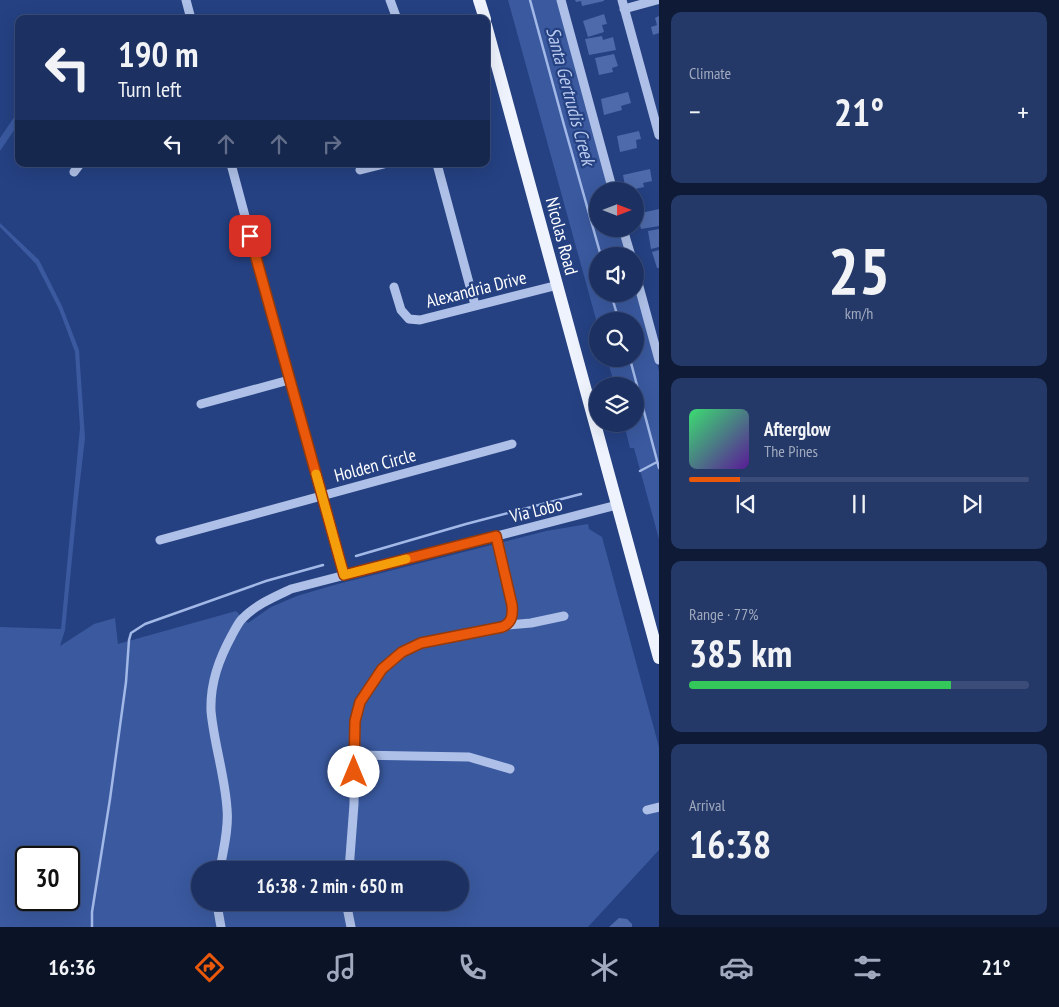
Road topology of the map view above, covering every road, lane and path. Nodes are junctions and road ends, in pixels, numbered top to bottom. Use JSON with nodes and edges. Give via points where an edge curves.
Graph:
{"nodes":[{"id":1,"x":186,"y":0,"type":"edge"},
{"id":2,"x":390,"y":0,"type":"edge"},
{"id":3,"x":479,"y":0,"type":"edge"},
{"id":4,"x":561,"y":0,"type":"edge"},
{"id":5,"x":658,"y":0,"type":"edge"},
{"id":6,"x":623,"y":5,"type":"edge"},
{"id":7,"x":190,"y":15,"type":"edge"},
{"id":8,"x":396,"y":15,"type":"edge"},
{"id":9,"x":484,"y":15,"type":"edge"},
{"id":10,"x":490,"y":39,"type":"edge"},
{"id":11,"x":659,"y":136,"type":"edge"},
{"id":12,"x":232,"y":167,"type":"edge"},
{"id":13,"x":372,"y":167,"type":"edge"},
{"id":14,"x":438,"y":167,"type":"edge"},
{"id":15,"x":360,"y":170,"type":"dead end"},
{"id":16,"x":611,"y":182,"type":"edge"},
{"id":17,"x":558,"y":285,"type":"junction"},
{"id":18,"x":394,"y":286,"type":"dead end"},
{"id":19,"x":643,"y":302,"type":"edge"},
{"id":20,"x":476,"y":305,"type":"junction"},
{"id":21,"x":659,"y":360,"type":"edge"},
{"id":22,"x":290,"y":380,"type":"junction"},
{"id":23,"x":202,"y":404,"type":"dead end"},
{"id":24,"x":512,"y":444,"type":"dead end"},
{"id":25,"x":322,"y":496,"type":"junction"},
{"id":26,"x":617,"y":505,"type":"junction"},
{"id":27,"x":496,"y":536,"type":"junction"},
{"id":28,"x":160,"y":540,"type":"dead end"},
{"id":29,"x":344,"y":575,"type":"junction"},
{"id":30,"x":564,"y":616,"type":"dead end"},
{"id":31,"x":508,"y":624,"type":"junction"},
{"id":32,"x":659,"y":658,"type":"edge"},
{"id":33,"x":354,"y":755,"type":"junction"},
{"id":34,"x":510,"y":769,"type":"dead end"},
{"id":35,"x":659,"y":807,"type":"edge"},
{"id":36,"x":647,"y":810,"type":"dead end"},
{"id":37,"x":222,"y":861,"type":"edge"},
{"id":38,"x":350,"y":861,"type":"edge"},
{"id":39,"x":218,"y":911,"type":"edge"},
{"id":40,"x":348,"y":911,"type":"edge"},
{"id":41,"x":221,"y":927,"type":"edge"},
{"id":42,"x":351,"y":927,"type":"edge"}],
"edges":[{"from":1,"to":7,"type":"street"},
{"from":2,"to":8,"type":"street"},
{"from":3,"to":9,"type":"main road"},
{"from":4,"to":16,"type":"street"},
{"from":5,"to":6,"type":"street"},
{"from":6,"to":11,"type":"street"},
{"from":10,"to":17,"type":"main road","name":"Nicolas Road"},
{"from":12,"to":22,"type":"street"},
{"from":13,"to":15,"type":"street"},
{"from":14,"to":20,"type":"street"},
{"from":17,"to":20,"type":"street","name":"Alexandria Drive"},
{"from":17,"to":26,"type":"main road","name":"Nicolas Road"},
{"from":18,"to":20,"type":"street","name":"Alexandria Drive","via":[[401,310],[409,319],[420,320]]},
{"from":19,"to":21,"type":"street"},
{"from":22,"to":23,"type":"street"},
{"from":22,"to":25,"type":"street"},
{"from":24,"to":25,"type":"street","name":"Holden Circle"},
{"from":25,"to":28,"type":"street","name":"Holden Circle"},
{"from":25,"to":29,"type":"street"},
{"from":26,"to":27,"type":"street","name":"Via Lobo"},
{"from":26,"to":32,"type":"main road","name":"Nicolas Road"},
{"from":27,"to":29,"type":"street","name":"Via Lobo"},
{"from":27,"to":31,"type":"street","via":[[512,607]]},
{"from":29,"to":37,"type":"street","name":"Via Lobo","via":[[291,589],[255,608],[242,619],[217,667],[212,687],[212,711],[228,812]]},
{"from":30,"to":31,"type":"street"},
{"from":31,"to":33,"type":"street","via":[[421,643],[402,652],[382,669],[360,702],[355,721]]},
{"from":33,"to":34,"type":"street","via":[[469,758]]},
{"from":33,"to":38,"type":"street"},
{"from":35,"to":36,"type":"street"},
{"from":39,"to":41,"type":"street"},
{"from":40,"to":42,"type":"street"}]}
